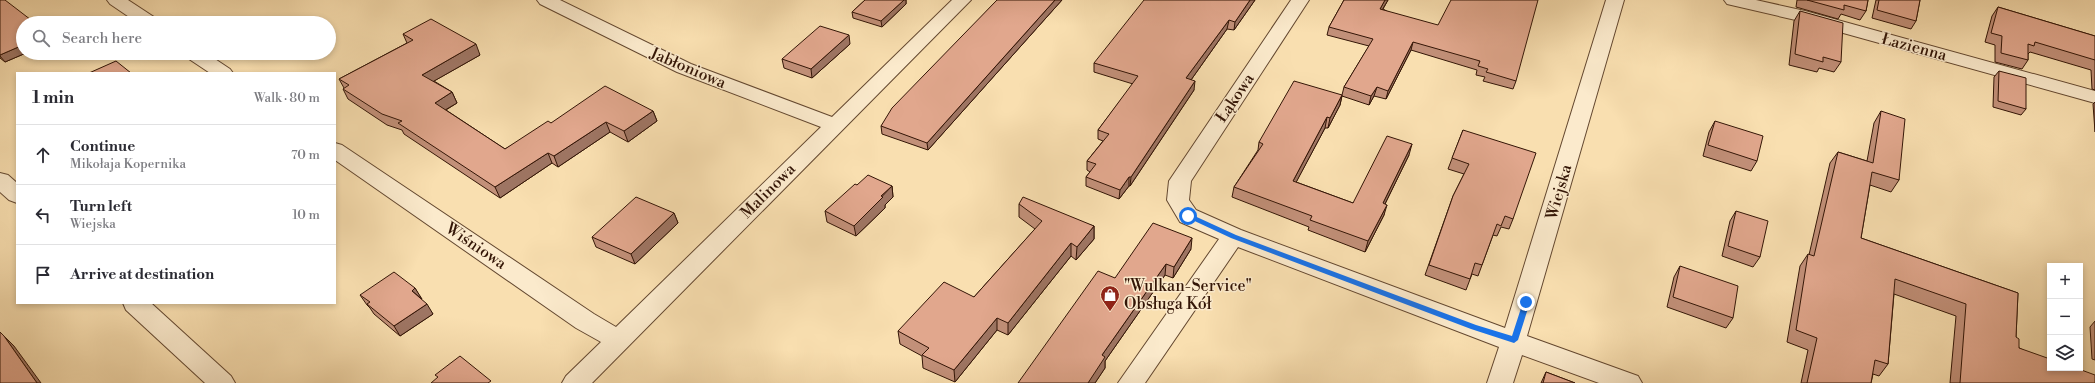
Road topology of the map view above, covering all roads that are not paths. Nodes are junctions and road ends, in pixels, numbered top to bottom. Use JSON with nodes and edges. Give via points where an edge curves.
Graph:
{"nodes":[{"id":1,"x":116,"y":0,"type":"edge"},
{"id":2,"x":546,"y":0,"type":"edge"},
{"id":3,"x":962,"y":0,"type":"edge"},
{"id":4,"x":1300,"y":0,"type":"edge"},
{"id":5,"x":1615,"y":0,"type":"edge"},
{"id":6,"x":1733,"y":0,"type":"edge"},
{"id":7,"x":140,"y":16,"type":"edge"},
{"id":8,"x":204,"y":60,"type":"edge"},
{"id":9,"x":222,"y":72,"type":"edge"},
{"id":10,"x":2095,"y":97,"type":"edge"},
{"id":11,"x":834,"y":125,"type":"junction"},
{"id":12,"x":336,"y":151,"type":"edge"},
{"id":13,"x":1233,"y":236,"type":"junction"},
{"id":14,"x":136,"y":304,"type":"edge"},
{"id":15,"x":619,"y":340,"type":"junction"},
{"id":16,"x":1514,"y":340,"type":"junction"},
{"id":17,"x":222,"y":383,"type":"edge"},
{"id":18,"x":575,"y":383,"type":"edge"},
{"id":19,"x":1131,"y":383,"type":"edge"},
{"id":20,"x":1500,"y":383,"type":"edge"},
{"id":21,"x":1629,"y":383,"type":"edge"}],
"edges":[{"from":1,"to":7,"type":"street"},
{"from":2,"to":11,"type":"street","name":"Jabłoniowa","via":[[684,68]]},
{"from":3,"to":11,"type":"street","name":"Malinowa"},
{"from":4,"to":13,"type":"street","name":"Łąkowa","via":[[1180,181],[1178,200],[1188,216]]},
{"from":5,"to":16,"type":"street","name":"Wiejska"},
{"from":6,"to":10,"type":"street","name":"Łazienna","via":[[1805,17]]},
{"from":8,"to":9,"type":"street"},
{"from":11,"to":15,"type":"street","name":"Malinowa"},
{"from":12,"to":15,"type":"street","name":"Wiśniowa","via":[[585,321]]},
{"from":13,"to":16,"type":"street","via":[[1473,327]]},
{"from":13,"to":19,"type":"street"},
{"from":14,"to":17,"type":"street"},
{"from":15,"to":18,"type":"street","name":"Malinowa"},
{"from":16,"to":20,"type":"street","name":"Wiejska"},
{"from":16,"to":21,"type":"street"}]}
